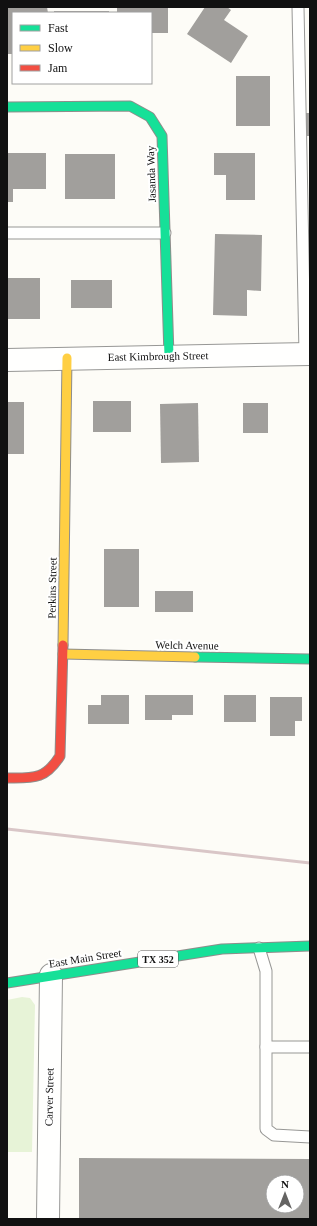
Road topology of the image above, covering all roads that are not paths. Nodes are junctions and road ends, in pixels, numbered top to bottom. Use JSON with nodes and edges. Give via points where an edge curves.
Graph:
{"nodes":[{"id":1,"x":298,"y":7,"type":"edge"},
{"id":2,"x":7,"y":107,"type":"edge"},
{"id":3,"x":7,"y":233,"type":"edge"},
{"id":4,"x":165,"y":233,"type":"junction"},
{"id":5,"x":307,"y":354,"type":"edge"},
{"id":6,"x":169,"y":356,"type":"junction"},
{"id":7,"x":67,"y":358,"type":"junction"},
{"id":8,"x":7,"y":360,"type":"edge"},
{"id":9,"x":63,"y":654,"type":"junction"},
{"id":10,"x":310,"y":659,"type":"edge"},
{"id":11,"x":7,"y":778,"type":"edge"},
{"id":12,"x":310,"y":946,"type":"edge"},
{"id":13,"x":260,"y":948,"type":"junction"},
{"id":14,"x":51,"y":975,"type":"junction"},
{"id":15,"x":7,"y":983,"type":"edge"},
{"id":16,"x":266,"y":1047,"type":"junction"},
{"id":17,"x":310,"y":1047,"type":"edge"},
{"id":18,"x":310,"y":1137,"type":"edge"},
{"id":19,"x":48,"y":1219,"type":"edge"}],
"edges":[{"from":1,"to":5,"type":"lane"},
{"from":2,"to":4,"type":"street","name":"Jasanda Way","via":[[130,106],[150,117],[162,136]]},
{"from":3,"to":4,"type":"lane"},
{"from":4,"to":6,"type":"street","name":"Jasanda Way"},
{"from":5,"to":6,"type":"street","name":"East Kimbrough Street"},
{"from":6,"to":7,"type":"street","name":"East Kimbrough Street"},
{"from":7,"to":8,"type":"street","name":"East Kimbrough Street"},
{"from":7,"to":9,"type":"street","name":"Perkins Street"},
{"from":9,"to":10,"type":"street","name":"Welch Avenue"},
{"from":9,"to":11,"type":"street","name":"Perkins Street","via":[[60,756],[54,767],[37,778]]},
{"from":12,"to":13,"type":"street","name":"East Main Street","number":"TX 352"},
{"from":13,"to":14,"type":"street","name":"East Main Street","number":"TX 352","via":[[222,949]]},
{"from":13,"to":16,"type":"lane","via":[[266,971]]},
{"from":14,"to":15,"type":"street","name":"East Main Street","number":"TX 352"},
{"from":14,"to":19,"type":"street","name":"Carver Street"},
{"from":16,"to":17,"type":"lane"},
{"from":16,"to":18,"type":"lane","via":[[266,1129],[274,1135]]}]}
